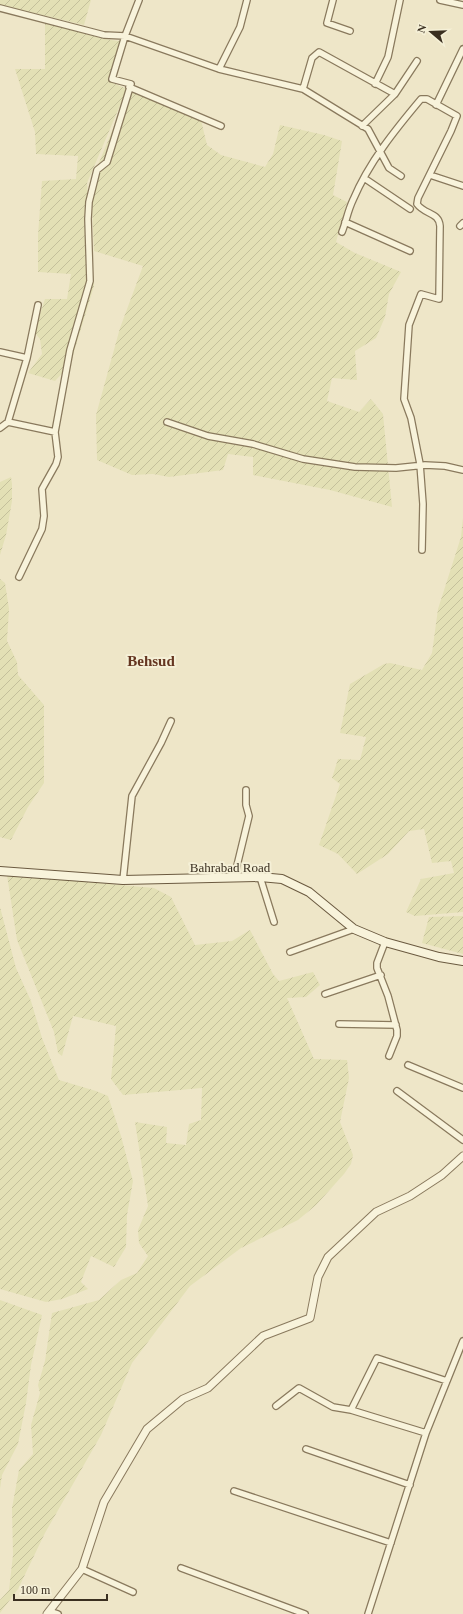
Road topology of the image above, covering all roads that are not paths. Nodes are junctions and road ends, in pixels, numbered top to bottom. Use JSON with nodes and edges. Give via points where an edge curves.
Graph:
{"nodes":[{"id":1,"x":140,"y":0,"type":"edge"},
{"id":2,"x":247,"y":0,"type":"edge"},
{"id":3,"x":334,"y":0,"type":"edge"},
{"id":4,"x":400,"y":0,"type":"edge"},
{"id":5,"x":440,"y":0,"type":"edge"},
{"id":6,"x":457,"y":1,"type":"edge"},
{"id":7,"x":463,"y":5,"type":"edge"},
{"id":8,"x":0,"y":8,"type":"edge"},
{"id":9,"x":350,"y":31,"type":"dead end"},
{"id":10,"x":125,"y":36,"type":"junction"},
{"id":11,"x":463,"y":49,"type":"edge"},
{"id":12,"x":417,"y":61,"type":"dead end"},
{"id":13,"x":219,"y":69,"type":"junction"},
{"id":14,"x":375,"y":84,"type":"junction"},
{"id":15,"x":129,"y":88,"type":"junction"},
{"id":16,"x":303,"y":89,"type":"junction"},
{"id":17,"x":395,"y":94,"type":"junction"},
{"id":18,"x":436,"y":105,"type":"junction"},
{"id":19,"x":221,"y":126,"type":"dead end"},
{"id":20,"x":362,"y":126,"type":"junction"},
{"id":21,"x":380,"y":150,"type":"junction"},
{"id":22,"x":430,"y":175,"type":"junction"},
{"id":23,"x":401,"y":176,"type":"dead end"},
{"id":24,"x":364,"y":178,"type":"junction"},
{"id":25,"x":463,"y":186,"type":"edge"},
{"id":26,"x":410,"y":209,"type":"dead end"},
{"id":27,"x":346,"y":222,"type":"junction"},
{"id":28,"x":342,"y":232,"type":"dead end"},
{"id":29,"x":410,"y":251,"type":"dead end"},
{"id":30,"x":38,"y":305,"type":"dead end"},
{"id":31,"x":0,"y":352,"type":"edge"},
{"id":32,"x":27,"y":358,"type":"junction"},
{"id":33,"x":8,"y":422,"type":"junction"},
{"id":34,"x":167,"y":422,"type":"dead end"},
{"id":35,"x":0,"y":428,"type":"edge"},
{"id":36,"x":55,"y":432,"type":"junction"},
{"id":37,"x":420,"y":464,"type":"junction"},
{"id":38,"x":463,"y":470,"type":"edge"},
{"id":39,"x":422,"y":550,"type":"dead end"},
{"id":40,"x":18,"y":577,"type":"dead end"},
{"id":41,"x":171,"y":721,"type":"dead end"},
{"id":42,"x":246,"y":790,"type":"dead end"},
{"id":43,"x":0,"y":871,"type":"edge"},
{"id":44,"x":260,"y":877,"type":"junction"},
{"id":45,"x":234,"y":878,"type":"junction"},
{"id":46,"x":123,"y":880,"type":"junction"},
{"id":47,"x":274,"y":922,"type":"dead end"},
{"id":48,"x":354,"y":929,"type":"junction"},
{"id":49,"x":385,"y":942,"type":"junction"},
{"id":50,"x":290,"y":952,"type":"dead end"},
{"id":51,"x":463,"y":961,"type":"edge"},
{"id":52,"x":381,"y":975,"type":"junction"},
{"id":53,"x":325,"y":994,"type":"dead end"},
{"id":54,"x":339,"y":1024,"type":"dead end"},
{"id":55,"x":396,"y":1024,"type":"junction"},
{"id":56,"x":389,"y":1056,"type":"dead end"},
{"id":57,"x":408,"y":1065,"type":"dead end"},
{"id":58,"x":463,"y":1088,"type":"edge"},
{"id":59,"x":397,"y":1091,"type":"dead end"},
{"id":60,"x":463,"y":1140,"type":"edge"},
{"id":61,"x":463,"y":1156,"type":"edge"},
{"id":62,"x":463,"y":1341,"type":"edge"},
{"id":63,"x":447,"y":1380,"type":"junction"},
{"id":64,"x":276,"y":1406,"type":"dead end"},
{"id":65,"x":351,"y":1410,"type":"junction"},
{"id":66,"x":426,"y":1433,"type":"junction"},
{"id":67,"x":306,"y":1449,"type":"dead end"},
{"id":68,"x":410,"y":1485,"type":"junction"},
{"id":69,"x":234,"y":1491,"type":"dead end"},
{"id":70,"x":391,"y":1543,"type":"junction"},
{"id":71,"x":181,"y":1568,"type":"dead end"},
{"id":72,"x":82,"y":1569,"type":"junction"},
{"id":73,"x":133,"y":1592,"type":"dead end"},
{"id":74,"x":48,"y":1612,"type":"edge"},
{"id":75,"x":58,"y":1614,"type":"edge"},
{"id":76,"x":305,"y":1614,"type":"edge"},
{"id":77,"x":368,"y":1614,"type":"edge"}],
"edges":[{"from":1,"to":10,"type":"street"},
{"from":2,"to":13,"type":"street","via":[[240,27]]},
{"from":3,"to":9,"type":"street","via":[[327,23]]},
{"from":4,"to":14,"type":"street","via":[[388,57]]},
{"from":5,"to":6,"type":"street"},
{"from":6,"to":7,"type":"street"},
{"from":8,"to":10,"type":"street","via":[[104,35]]},
{"from":10,"to":13,"type":"street"},
{"from":10,"to":15,"type":"street","via":[[112,79],[130,84]]},
{"from":11,"to":18,"type":"street"},
{"from":12,"to":17,"type":"street"},
{"from":13,"to":16,"type":"street"},
{"from":14,"to":16,"type":"street","via":[[319,52],[312,58]]},
{"from":14,"to":17,"type":"street"},
{"from":15,"to":19,"type":"street"},
{"from":15,"to":36,"type":"street","via":[[107,162],[97,170],[89,202],[90,281],[70,350]]},
{"from":16,"to":20,"type":"street"},
{"from":17,"to":20,"type":"street"},
{"from":18,"to":21,"type":"street","via":[[427,99],[421,99]]},
{"from":18,"to":22,"type":"street","via":[[457,116]]},
{"from":20,"to":21,"type":"street","via":[[368,129]]},
{"from":21,"to":23,"type":"street","via":[[389,168]]},
{"from":21,"to":24,"type":"street"},
{"from":22,"to":25,"type":"street"},
{"from":22,"to":37,"type":"street","via":[[417,204],[421,210],[440,220],[438,299],[421,294],[409,325],[404,399],[411,418]]},
{"from":24,"to":26,"type":"street"},
{"from":24,"to":27,"type":"street","via":[[352,200]]},
{"from":27,"to":28,"type":"street"},
{"from":27,"to":29,"type":"street"},
{"from":30,"to":32,"type":"street"},
{"from":31,"to":32,"type":"street"},
{"from":32,"to":33,"type":"street"},
{"from":33,"to":35,"type":"street"},
{"from":33,"to":36,"type":"street"},
{"from":34,"to":37,"type":"street","via":[[208,436],[253,444],[303,459],[355,467],[396,468]]},
{"from":36,"to":40,"type":"street","via":[[58,457],[42,489],[42,529]]},
{"from":37,"to":38,"type":"street"},
{"from":37,"to":39,"type":"street","via":[[423,504]]},
{"from":41,"to":46,"type":"street","via":[[132,796]]},
{"from":42,"to":45,"type":"street","via":[[249,816]]},
{"from":43,"to":46,"type":"main road","name":"Bahrabad Road"},
{"from":44,"to":45,"type":"main road","name":"Bahrabad Road"},
{"from":44,"to":47,"type":"street"},
{"from":44,"to":48,"type":"main road","name":"Bahrabad Road","via":[[282,879],[309,892]]},
{"from":45,"to":46,"type":"main road","name":"Bahrabad Road"},
{"from":48,"to":49,"type":"main road","name":"Bahrabad Road"},
{"from":48,"to":50,"type":"street"},
{"from":49,"to":51,"type":"main road","name":"Bahrabad Road"},
{"from":49,"to":52,"type":"street","via":[[377,963]]},
{"from":52,"to":53,"type":"street"},
{"from":52,"to":55,"type":"street"},
{"from":54,"to":55,"type":"street"},
{"from":55,"to":56,"type":"street","via":[[397,1036]]},
{"from":57,"to":58,"type":"street"},
{"from":59,"to":60,"type":"street"},
{"from":61,"to":72,"type":"street","via":[[442,1176],[376,1212],[328,1257],[318,1277],[310,1318],[263,1336],[208,1388],[183,1399],[147,1428],[104,1502]]},
{"from":62,"to":63,"type":"street"},
{"from":63,"to":65,"type":"street","via":[[377,1358]]},
{"from":63,"to":66,"type":"street"},
{"from":64,"to":65,"type":"street","via":[[298,1388],[333,1407]]},
{"from":65,"to":66,"type":"street"},
{"from":66,"to":68,"type":"street"},
{"from":67,"to":68,"type":"street"},
{"from":68,"to":70,"type":"street"},
{"from":69,"to":70,"type":"street"},
{"from":70,"to":77,"type":"street"},
{"from":71,"to":76,"type":"street"},
{"from":72,"to":73,"type":"street"},
{"from":72,"to":74,"type":"street"},
{"from":74,"to":75,"type":"street"}]}
